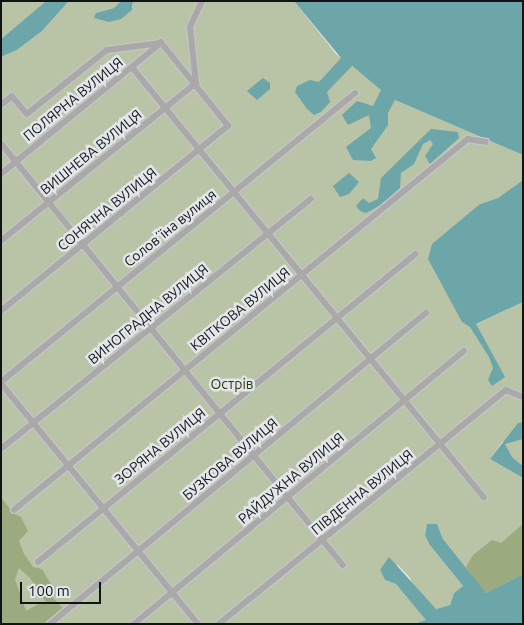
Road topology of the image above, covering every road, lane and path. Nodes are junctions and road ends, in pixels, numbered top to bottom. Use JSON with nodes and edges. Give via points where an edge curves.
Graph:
{"nodes":[{"id":1,"x":202,"y":1,"type":"edge"},
{"id":2,"x":161,"y":43,"type":"junction"},
{"id":3,"x":132,"y":67,"type":"junction"},
{"id":4,"x":196,"y":83,"type":"junction"},
{"id":5,"x":355,"y":93,"type":"dead end"},
{"id":6,"x":1,"y":105,"type":"edge"},
{"id":7,"x":166,"y":108,"type":"junction"},
{"id":8,"x":486,"y":142,"type":"dead end"},
{"id":9,"x":1,"y":143,"type":"edge"},
{"id":10,"x":201,"y":150,"type":"junction"},
{"id":11,"x":16,"y":162,"type":"junction"},
{"id":12,"x":1,"y":174,"type":"edge"},
{"id":13,"x":234,"y":192,"type":"junction"},
{"id":14,"x":311,"y":199,"type":"dead end"},
{"id":15,"x":49,"y":202,"type":"junction"},
{"id":16,"x":269,"y":232,"type":"junction"},
{"id":17,"x":1,"y":241,"type":"edge"},
{"id":18,"x":83,"y":244,"type":"junction"},
{"id":19,"x":415,"y":254,"type":"dead end"},
{"id":20,"x":303,"y":274,"type":"junction"},
{"id":21,"x":118,"y":287,"type":"junction"},
{"id":22,"x":1,"y":311,"type":"edge"},
{"id":23,"x":426,"y":313,"type":"dead end"},
{"id":24,"x":338,"y":317,"type":"junction"},
{"id":25,"x":151,"y":328,"type":"junction"},
{"id":26,"x":464,"y":351,"type":"dead end"},
{"id":27,"x":371,"y":358,"type":"junction"},
{"id":28,"x":185,"y":370,"type":"junction"},
{"id":29,"x":1,"y":382,"type":"edge"},
{"id":30,"x":523,"y":397,"type":"edge"},
{"id":31,"x":405,"y":400,"type":"junction"},
{"id":32,"x":220,"y":414,"type":"junction"},
{"id":33,"x":34,"y":423,"type":"junction"},
{"id":34,"x":441,"y":444,"type":"junction"},
{"id":35,"x":1,"y":449,"type":"edge"},
{"id":36,"x":254,"y":455,"type":"junction"},
{"id":37,"x":68,"y":465,"type":"junction"},
{"id":38,"x":288,"y":497,"type":"junction"},
{"id":39,"x":484,"y":497,"type":"dead end"},
{"id":40,"x":104,"y":509,"type":"junction"},
{"id":41,"x":14,"y":510,"type":"dead end"},
{"id":42,"x":322,"y":540,"type":"junction"},
{"id":43,"x":138,"y":551,"type":"junction"},
{"id":44,"x":38,"y":562,"type":"dead end"},
{"id":45,"x":342,"y":565,"type":"dead end"},
{"id":46,"x":172,"y":592,"type":"junction"},
{"id":47,"x":50,"y":624,"type":"edge"},
{"id":48,"x":134,"y":624,"type":"edge"},
{"id":49,"x":198,"y":624,"type":"edge"},
{"id":50,"x":219,"y":624,"type":"edge"}],
"edges":[{"from":1,"to":4,"type":"street","via":[[190,27]]},
{"from":2,"to":3,"type":"street","name":"ПОЛЯРНА ВУЛИЦЯ"},
{"from":2,"to":4,"type":"street"},
{"from":2,"to":6,"type":"street","via":[[107,50],[27,114],[12,96]]},
{"from":3,"to":7,"type":"street"},
{"from":3,"to":11,"type":"street","name":"ПОЛЯРНА ВУЛИЦЯ"},
{"from":4,"to":7,"type":"street","name":"ВИШНЕВА ВУЛИЦЯ"},
{"from":4,"to":10,"type":"street","name":"СОНЯЧНА ВУЛИЦЯ","via":[[228,126]]},
{"from":5,"to":13,"type":"street","name":"Соловʼїна вулиця"},
{"from":7,"to":10,"type":"street"},
{"from":7,"to":15,"type":"street","name":"ВИШНЕВА ВУЛИЦЯ"},
{"from":8,"to":20,"type":"street","name":"КВІТКОВА ВУЛИЦЯ","via":[[468,139]]},
{"from":9,"to":11,"type":"street"},
{"from":10,"to":13,"type":"street"},
{"from":10,"to":18,"type":"street","name":"СОНЯЧНА ВУЛИЦЯ"},
{"from":11,"to":12,"type":"street","name":"ПОЛЯРНА ВУЛИЦЯ"},
{"from":11,"to":15,"type":"street"},
{"from":13,"to":16,"type":"street"},
{"from":13,"to":21,"type":"street","name":"Соловʼїна вулиця"},
{"from":14,"to":16,"type":"street","name":"ВИНОГРАДНА ВУЛИЦЯ"},
{"from":15,"to":17,"type":"street","name":"ВИШНЕВА ВУЛИЦЯ"},
{"from":15,"to":18,"type":"street"},
{"from":16,"to":20,"type":"street"},
{"from":16,"to":25,"type":"street","name":"ВИНОГРАДНА ВУЛИЦЯ"},
{"from":18,"to":21,"type":"street"},
{"from":18,"to":22,"type":"street","name":"СОНЯЧНА ВУЛИЦЯ"},
{"from":19,"to":24,"type":"street","name":"ЗОРЯНА ВУЛИЦЯ"},
{"from":20,"to":24,"type":"street"},
{"from":20,"to":28,"type":"street","name":"КВІТКОВА ВУЛИЦЯ"},
{"from":21,"to":25,"type":"street"},
{"from":21,"to":29,"type":"street","name":"Соловʼїна вулиця"},
{"from":23,"to":27,"type":"street","name":"БУЗКОВА ВУЛИЦЯ"},
{"from":24,"to":27,"type":"street"},
{"from":24,"to":32,"type":"street","name":"ЗОРЯНА ВУЛИЦЯ"},
{"from":25,"to":28,"type":"street"},
{"from":25,"to":33,"type":"street","name":"ВИНОГРАДНА ВУЛИЦЯ"},
{"from":26,"to":31,"type":"street","name":"РАЙДУЖНА ВУЛИЦЯ"},
{"from":27,"to":31,"type":"street"},
{"from":27,"to":36,"type":"street","name":"БУЗКОВА ВУЛИЦЯ"},
{"from":28,"to":32,"type":"street"},
{"from":28,"to":37,"type":"street","name":"КВІТКОВА ВУЛИЦЯ"},
{"from":29,"to":33,"type":"street"},
{"from":30,"to":34,"type":"street","name":"ПІВДЕННА ВУЛИЦЯ","via":[[506,390]]},
{"from":31,"to":34,"type":"street"},
{"from":31,"to":38,"type":"street","name":"РАЙДУЖНА ВУЛИЦЯ"},
{"from":32,"to":36,"type":"street"},
{"from":32,"to":40,"type":"street","name":"ЗОРЯНА ВУЛИЦЯ"},
{"from":33,"to":35,"type":"street","name":"ВИНОГРАДНА ВУЛИЦЯ"},
{"from":33,"to":37,"type":"street"},
{"from":34,"to":39,"type":"street"},
{"from":34,"to":42,"type":"street","name":"ПІВДЕННА ВУЛИЦЯ"},
{"from":36,"to":38,"type":"street"},
{"from":36,"to":43,"type":"street","name":"БУЗКОВА ВУЛИЦЯ"},
{"from":37,"to":40,"type":"street"},
{"from":37,"to":41,"type":"street","name":"КВІТКОВА ВУЛИЦЯ"},
{"from":38,"to":42,"type":"street"},
{"from":38,"to":46,"type":"street","name":"РАЙДУЖНА ВУЛИЦЯ"},
{"from":40,"to":43,"type":"street"},
{"from":40,"to":44,"type":"street","name":"ЗОРЯНА ВУЛИЦЯ"},
{"from":42,"to":45,"type":"street"},
{"from":42,"to":50,"type":"street","name":"ПІВДЕННА ВУЛИЦЯ"},
{"from":43,"to":46,"type":"street"},
{"from":43,"to":47,"type":"street","name":"БУЗКОВА ВУЛИЦЯ"},
{"from":46,"to":48,"type":"street","name":"РАЙДУЖНА ВУЛИЦЯ"},
{"from":46,"to":49,"type":"street"}]}
